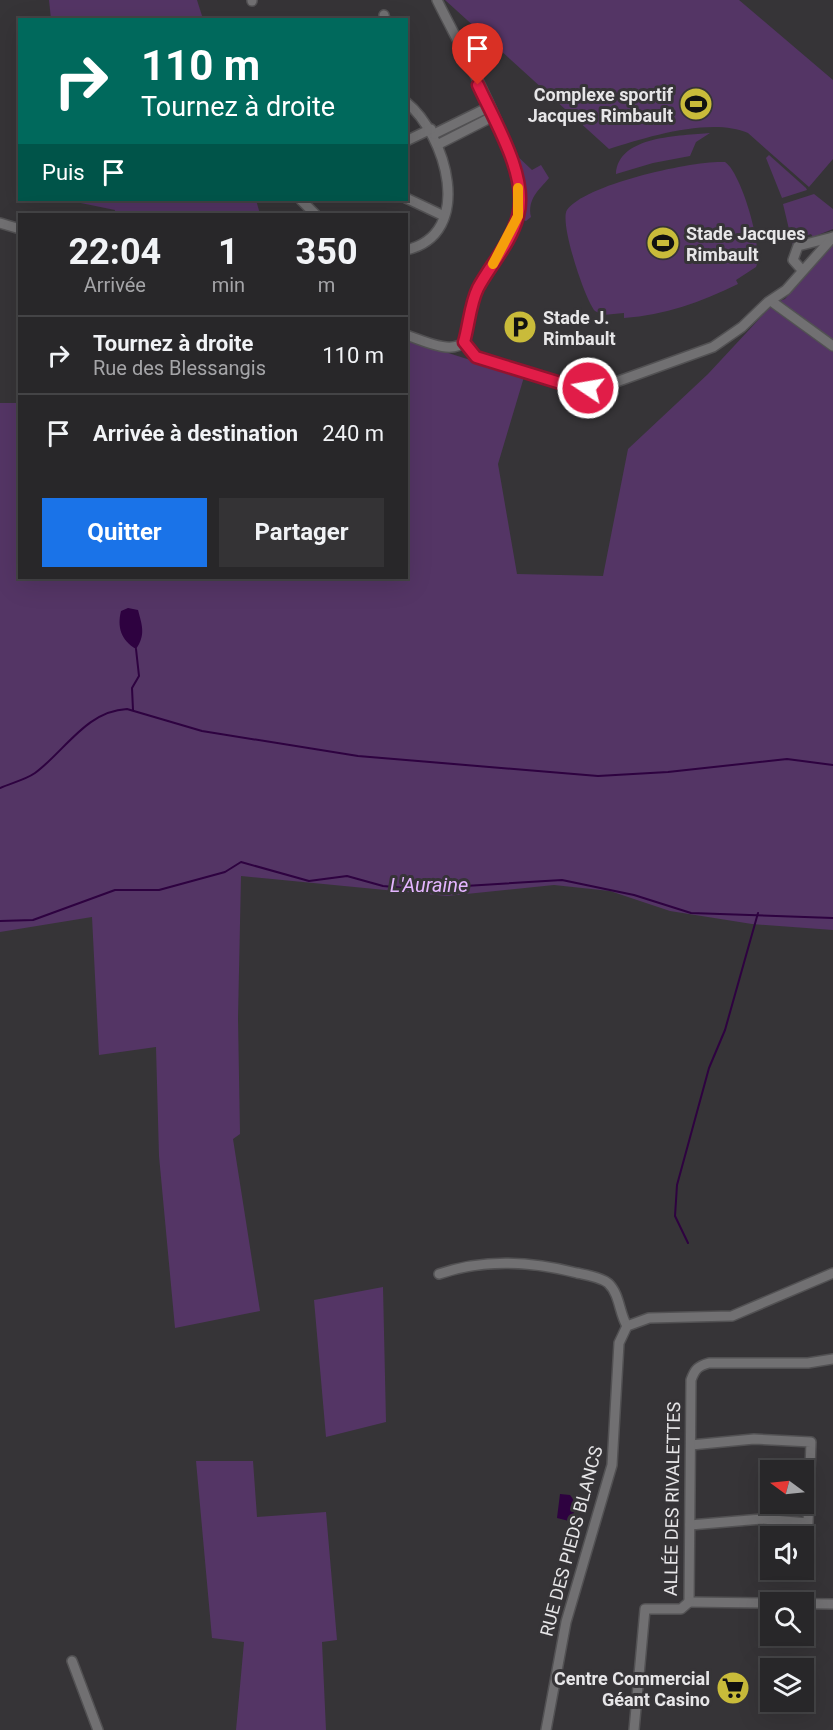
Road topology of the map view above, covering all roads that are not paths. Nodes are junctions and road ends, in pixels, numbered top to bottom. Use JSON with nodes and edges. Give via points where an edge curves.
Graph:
{"nodes":[{"id":1,"x":436,"y":0,"type":"edge"},
{"id":2,"x":408,"y":104,"type":"edge"},
{"id":3,"x":491,"y":112,"type":"junction"},
{"id":4,"x":433,"y":132,"type":"junction"},
{"id":5,"x":408,"y":140,"type":"edge"},
{"id":6,"x":439,"y":144,"type":"junction"},
{"id":7,"x":408,"y":199,"type":"edge"},
{"id":8,"x":302,"y":201,"type":"edge"},
{"id":9,"x":314,"y":213,"type":"edge"},
{"id":10,"x":444,"y":216,"type":"junction"},
{"id":11,"x":0,"y":223,"type":"edge"},
{"id":12,"x":18,"y":228,"type":"edge"},
{"id":13,"x":408,"y":249,"type":"edge"},
{"id":14,"x":802,"y":270,"type":"dead end"},
{"id":15,"x":771,"y":301,"type":"junction"},
{"id":16,"x":408,"y":336,"type":"edge"},
{"id":17,"x":464,"y":342,"type":"junction"},
{"id":18,"x":833,"y":346,"type":"edge"},
{"id":19,"x":833,"y":1273,"type":"edge"},
{"id":20,"x":439,"y":1274,"type":"dead end"},
{"id":21,"x":627,"y":1326,"type":"junction"},
{"id":22,"x":833,"y":1359,"type":"edge"},
{"id":23,"x":691,"y":1445,"type":"junction"},
{"id":24,"x":690,"y":1525,"type":"junction"},
{"id":25,"x":689,"y":1602,"type":"junction"},
{"id":26,"x":833,"y":1604,"type":"edge"},
{"id":27,"x":72,"y":1662,"type":"dead end"},
{"id":28,"x":98,"y":1730,"type":"edge"},
{"id":29,"x":546,"y":1730,"type":"edge"},
{"id":30,"x":634,"y":1730,"type":"edge"}],
"edges":[{"from":1,"to":3,"type":"street"},
{"from":2,"to":4,"type":"street"},
{"from":3,"to":4,"type":"street"},
{"from":3,"to":6,"type":"street"},
{"from":3,"to":17,"type":"street","via":[[516,177],[520,208],[513,229],[477,291]]},
{"from":4,"to":5,"type":"street"},
{"from":4,"to":6,"type":"street"},
{"from":6,"to":10,"type":"street","via":[[448,190]]},
{"from":7,"to":10,"type":"street"},
{"from":8,"to":9,"type":"street"},
{"from":10,"to":13,"type":"street","via":[[427,240]]},
{"from":11,"to":12,"type":"street"},
{"from":14,"to":15,"type":"street"},
{"from":15,"to":17,"type":"street","via":[[713,347],[605,386],[570,386],[476,357]]},
{"from":15,"to":18,"type":"street"},
{"from":16,"to":17,"type":"street","via":[[448,348]]},
{"from":19,"to":21,"type":"street","via":[[732,1316],[649,1318]]},
{"from":20,"to":21,"type":"street","via":[[511,1262],[596,1277],[613,1289]]},
{"from":21,"to":29,"type":"street","name":"RUE DES PIEDS BLANCS","via":[[620,1343],[612,1465],[566,1622]]},
{"from":22,"to":23,"type":"street","name":"ALLÉE DES RIVALETTES","via":[[700,1365],[691,1380]]},
{"from":23,"to":24,"type":"street","name":"ALLÉE DES RIVALETTES"},
{"from":23,"to":24,"type":"street","via":[[754,1439],[811,1442],[808,1523],[762,1519]]},
{"from":24,"to":25,"type":"street","name":"ALLÉE DES RIVALETTES"},
{"from":25,"to":26,"type":"street"},
{"from":25,"to":30,"type":"street","name":"ALLÉE DES RIVALETTES","via":[[681,1609],[645,1609]]},
{"from":27,"to":28,"type":"street"}]}
